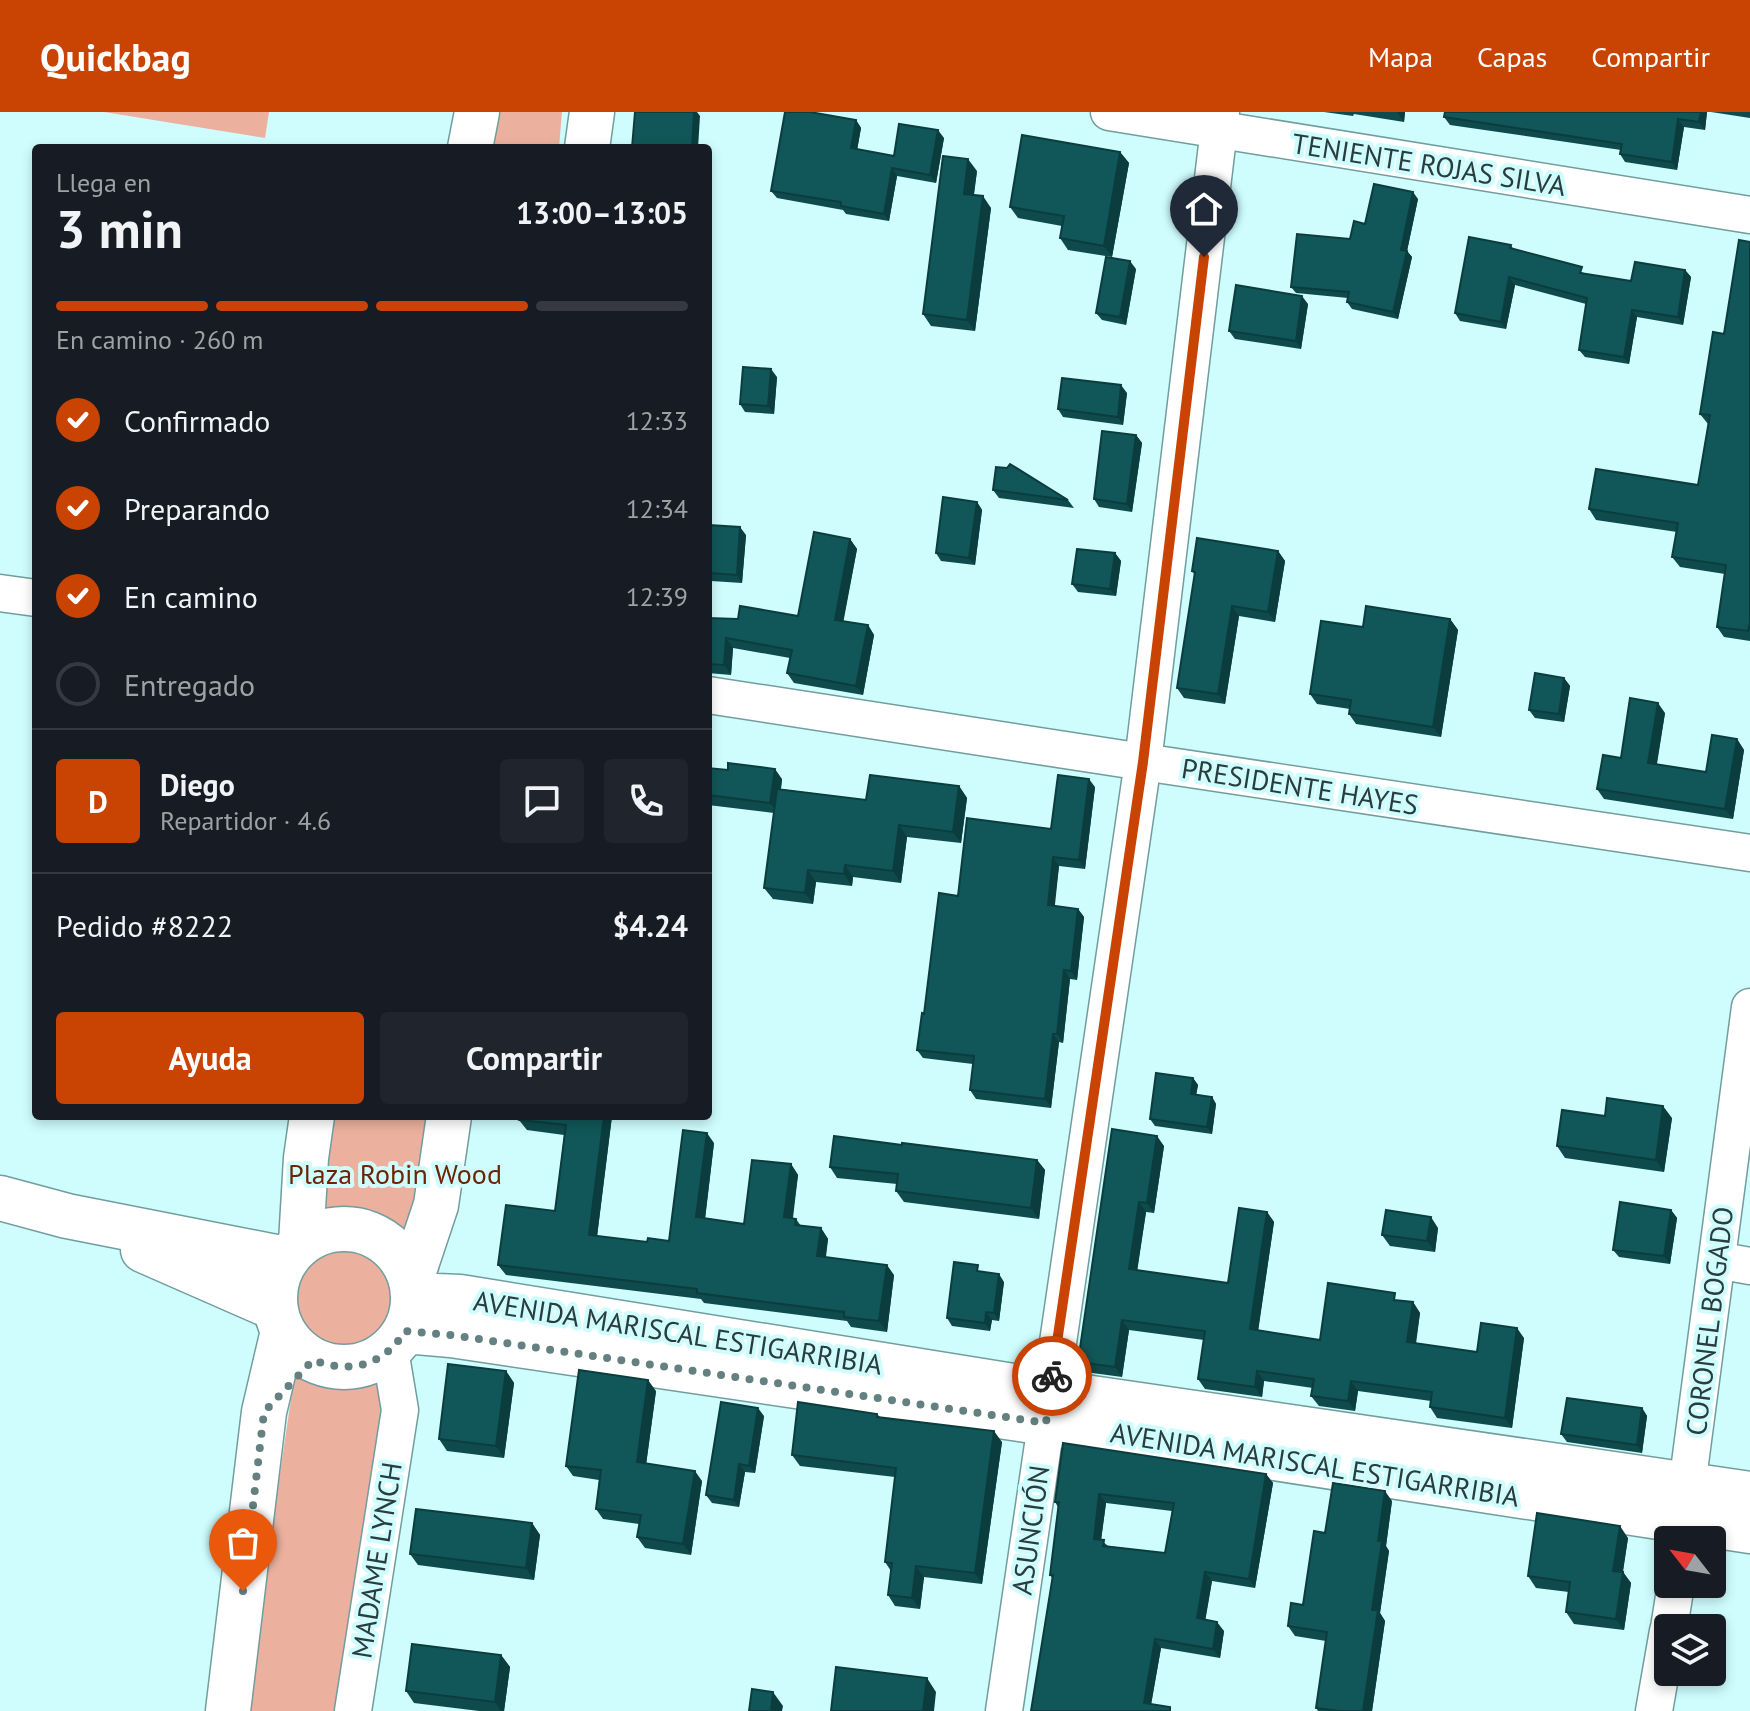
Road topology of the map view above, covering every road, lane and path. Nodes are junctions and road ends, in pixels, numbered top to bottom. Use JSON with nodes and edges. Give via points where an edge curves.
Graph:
{"nodes":[{"id":1,"x":477,"y":112,"type":"edge"},
{"id":2,"x":592,"y":112,"type":"edge"},
{"id":3,"x":1109,"y":112,"type":"edge"},
{"id":4,"x":1220,"y":121,"type":"edge"},
{"id":5,"x":471,"y":144,"type":"edge"},
{"id":6,"x":588,"y":144,"type":"edge"},
{"id":7,"x":1750,"y":215,"type":"edge"},
{"id":8,"x":0,"y":593,"type":"edge"},
{"id":9,"x":32,"y":597,"type":"edge"},
{"id":10,"x":712,"y":696,"type":"edge"},
{"id":11,"x":1143,"y":762,"type":"junction"},
{"id":12,"x":1750,"y":853,"type":"edge"},
{"id":13,"x":1750,"y":1007,"type":"edge"},
{"id":14,"x":311,"y":1120,"type":"edge"},
{"id":15,"x":448,"y":1120,"type":"edge"},
{"id":16,"x":0,"y":1198,"type":"edge"},
{"id":17,"x":67,"y":1216,"type":"junction"},
{"id":18,"x":294,"y":1251,"type":"junction"},
{"id":19,"x":1734,"y":1263,"type":"edge"},
{"id":20,"x":398,"y":1323,"type":"junction"},
{"id":21,"x":290,"y":1333,"type":"junction"},
{"id":22,"x":1048,"y":1407,"type":"junction"},
{"id":23,"x":1750,"y":1494,"type":"edge"},
{"id":24,"x":1686,"y":1515,"type":"edge"},
{"id":25,"x":1750,"y":1531,"type":"edge"},
{"id":26,"x":1658,"y":1686,"type":"edge"},
{"id":27,"x":228,"y":1711,"type":"edge"},
{"id":28,"x":353,"y":1711,"type":"edge"},
{"id":29,"x":1004,"y":1711,"type":"edge"},
{"id":30,"x":1654,"y":1711,"type":"edge"}],
"edges":[{"from":1,"to":5,"type":"main road"},
{"from":2,"to":6,"type":"main road"},
{"from":3,"to":4,"type":"street","name":"TENIENTE ROJAS SILVA"},
{"from":4,"to":7,"type":"street","name":"TENIENTE ROJAS SILVA"},
{"from":4,"to":11,"type":"street","name":"ASUNCIÓN"},
{"from":8,"to":9,"type":"street"},
{"from":10,"to":11,"type":"street","name":"PRESIDENTE HAYES"},
{"from":11,"to":12,"type":"street","name":"PRESIDENTE HAYES"},
{"from":11,"to":22,"type":"street","name":"ASUNCIÓN"},
{"from":13,"to":19,"type":"street","name":"CORONEL BOGADO"},
{"from":14,"to":18,"type":"main road"},
{"from":15,"to":20,"type":"main road","via":[[436,1205]]},
{"from":16,"to":17,"type":"main road"},
{"from":17,"to":18,"type":"main road"},
{"from":17,"to":21,"type":"main road"},
{"from":18,"to":20,"type":"main road","via":[[327,1230],[377,1236],[408,1270]]},
{"from":18,"to":21,"type":"main road","via":[[278,1275],[275,1291]]},
{"from":19,"to":24,"type":"street","name":"CORONEL BOGADO"},
{"from":20,"to":21,"type":"main road","via":[[357,1366],[342,1368],[327,1365]]},
{"from":20,"to":22,"type":"main road","name":"AVENIDA MARISCAL ESTIGARRIBIA","via":[[460,1297]]},
{"from":20,"to":28,"type":"street","name":"MADAME LYNCH","via":[[400,1410]]},
{"from":21,"to":27,"type":"main road","via":[[264,1412]]},
{"from":22,"to":24,"type":"main road","name":"AVENIDA MARISCAL ESTIGARRIBIA"},
{"from":22,"to":29,"type":"street","name":"ASUNCIÓN"},
{"from":23,"to":24,"type":"main road","name":"AVENIDA MARISCAL ESTIGARRIBIA"},
{"from":24,"to":25,"type":"main road","name":"AVENIDA MARISCAL ESTIGARRIBIA"},
{"from":26,"to":30,"type":"street"}]}
